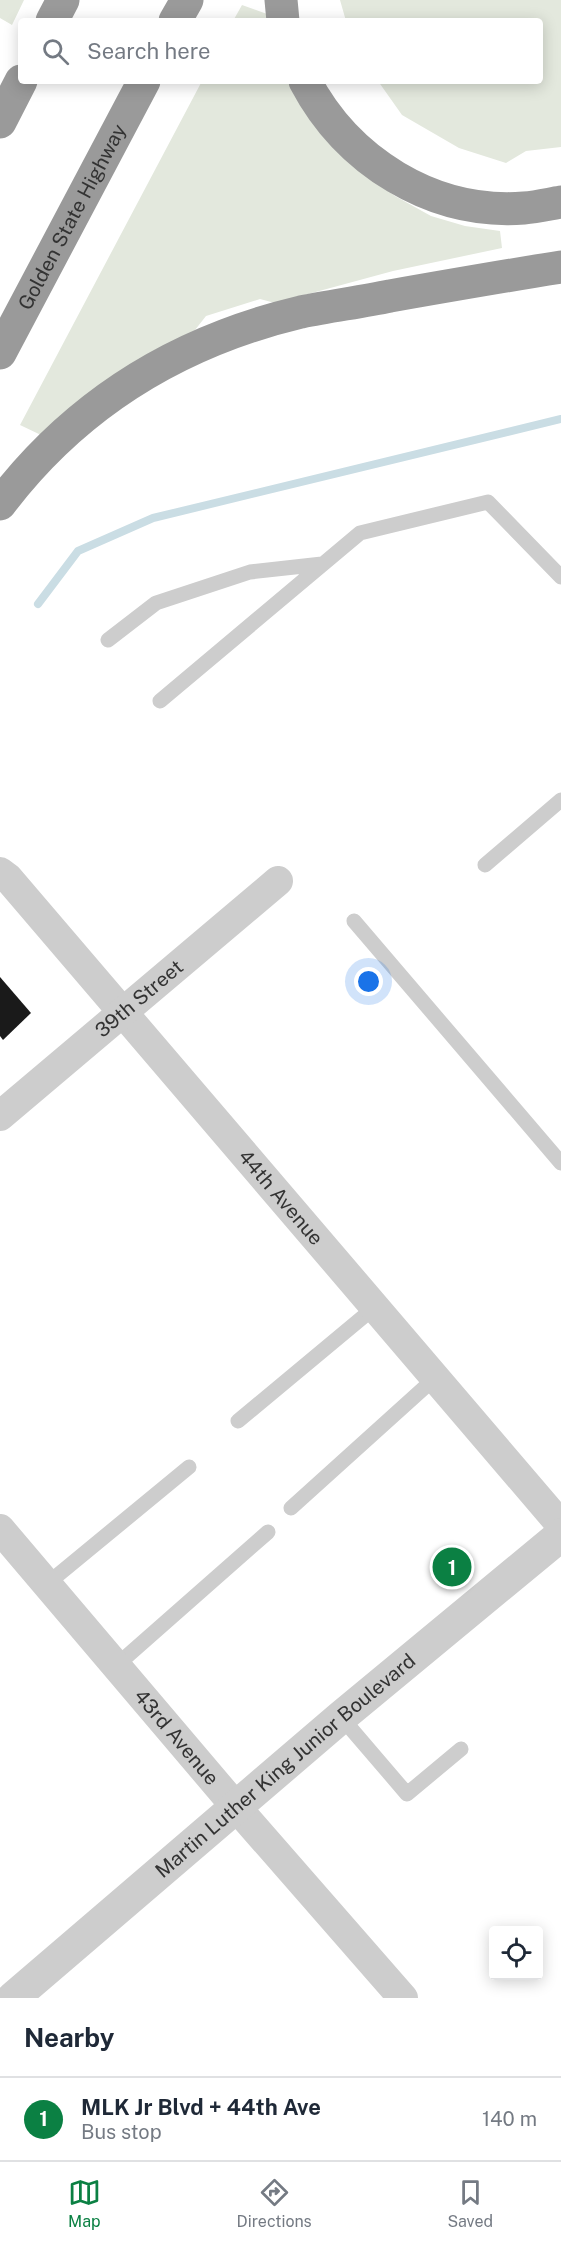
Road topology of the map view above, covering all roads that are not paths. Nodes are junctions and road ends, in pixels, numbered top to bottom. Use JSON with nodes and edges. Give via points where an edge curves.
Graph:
{"nodes":[{"id":1,"x":63,"y":0,"type":"edge"},
{"id":2,"x":187,"y":0,"type":"edge"},
{"id":3,"x":280,"y":0,"type":"edge"},
{"id":4,"x":54,"y":18,"type":"edge"},
{"id":5,"x":178,"y":18,"type":"edge"},
{"id":6,"x":283,"y":18,"type":"edge"},
{"id":7,"x":19,"y":84,"type":"edge"},
{"id":8,"x":142,"y":84,"type":"edge"},
{"id":9,"x":307,"y":84,"type":"edge"},
{"id":10,"x":0,"y":122,"type":"edge"},
{"id":11,"x":561,"y":202,"type":"edge"},
{"id":12,"x":561,"y":267,"type":"edge"},
{"id":13,"x":0,"y":353,"type":"edge"},
{"id":14,"x":0,"y":504,"type":"edge"},
{"id":15,"x":322,"y":564,"type":"junction"},
{"id":16,"x":561,"y":577,"type":"edge"},
{"id":17,"x":108,"y":640,"type":"dead end"},
{"id":18,"x":160,"y":701,"type":"dead end"},
{"id":19,"x":561,"y":800,"type":"edge"},
{"id":20,"x":485,"y":865,"type":"dead end"},
{"id":21,"x":0,"y":872,"type":"edge"},
{"id":22,"x":278,"y":881,"type":"dead end"},
{"id":23,"x":354,"y":921,"type":"dead end"},
{"id":24,"x":122,"y":1011,"type":"junction"},
{"id":25,"x":0,"y":1116,"type":"edge"},
{"id":26,"x":561,"y":1163,"type":"edge"},
{"id":27,"x":375,"y":1307,"type":"junction"},
{"id":28,"x":435,"y":1378,"type":"junction"},
{"id":29,"x":238,"y":1421,"type":"dead end"},
{"id":30,"x":189,"y":1467,"type":"dead end"},
{"id":31,"x":291,"y":1508,"type":"dead end"},
{"id":32,"x":561,"y":1525,"type":"edge"},
{"id":33,"x":0,"y":1528,"type":"edge"},
{"id":34,"x":268,"y":1532,"type":"dead end"},
{"id":35,"x":561,"y":1535,"type":"edge"},
{"id":36,"x":48,"y":1584,"type":"junction"},
{"id":37,"x":117,"y":1665,"type":"junction"},
{"id":38,"x":341,"y":1717,"type":"junction"},
{"id":39,"x":461,"y":1749,"type":"dead end"},
{"id":40,"x":236,"y":1807,"type":"junction"},
{"id":41,"x":13,"y":1998,"type":"edge"},
{"id":42,"x":403,"y":1998,"type":"edge"}],
"edges":[{"from":1,"to":4,"type":"highway"},
{"from":2,"to":5,"type":"highway"},
{"from":3,"to":6,"type":"highway"},
{"from":7,"to":10,"type":"highway"},
{"from":8,"to":13,"type":"highway","name":"Golden State Highway"},
{"from":9,"to":11,"type":"highway","via":[[344,138],[367,159],[405,183],[448,200],[478,206],[524,208]]},
{"from":12,"to":14,"type":"highway","via":[[300,312],[208,342],[172,358],[94,407],[29,466]]},
{"from":15,"to":16,"type":"lane","via":[[360,533],[488,502]]},
{"from":15,"to":17,"type":"lane","via":[[249,572],[156,603]]},
{"from":15,"to":18,"type":"lane"},
{"from":19,"to":20,"type":"lane"},
{"from":21,"to":24,"type":"street","name":"44th Avenue"},
{"from":22,"to":24,"type":"street","name":"39th Street"},
{"from":23,"to":26,"type":"lane"},
{"from":24,"to":25,"type":"street","name":"39th Street"},
{"from":24,"to":27,"type":"street","name":"44th Avenue"},
{"from":27,"to":28,"type":"street","name":"44th Avenue"},
{"from":27,"to":29,"type":"lane"},
{"from":28,"to":31,"type":"lane"},
{"from":28,"to":32,"type":"street","name":"44th Avenue"},
{"from":30,"to":36,"type":"lane"},
{"from":33,"to":36,"type":"street","name":"43rd Avenue"},
{"from":34,"to":37,"type":"lane"},
{"from":35,"to":38,"type":"street","name":"Martin Luther King Junior Boulevard"},
{"from":36,"to":37,"type":"street","name":"43rd Avenue"},
{"from":37,"to":40,"type":"street","name":"43rd Avenue"},
{"from":38,"to":39,"type":"lane","via":[[407,1794]]},
{"from":38,"to":40,"type":"street","name":"Martin Luther King Junior Boulevard"},
{"from":40,"to":41,"type":"street","name":"Martin Luther King Junior Boulevard"},
{"from":40,"to":42,"type":"street","name":"43rd Avenue"}]}
